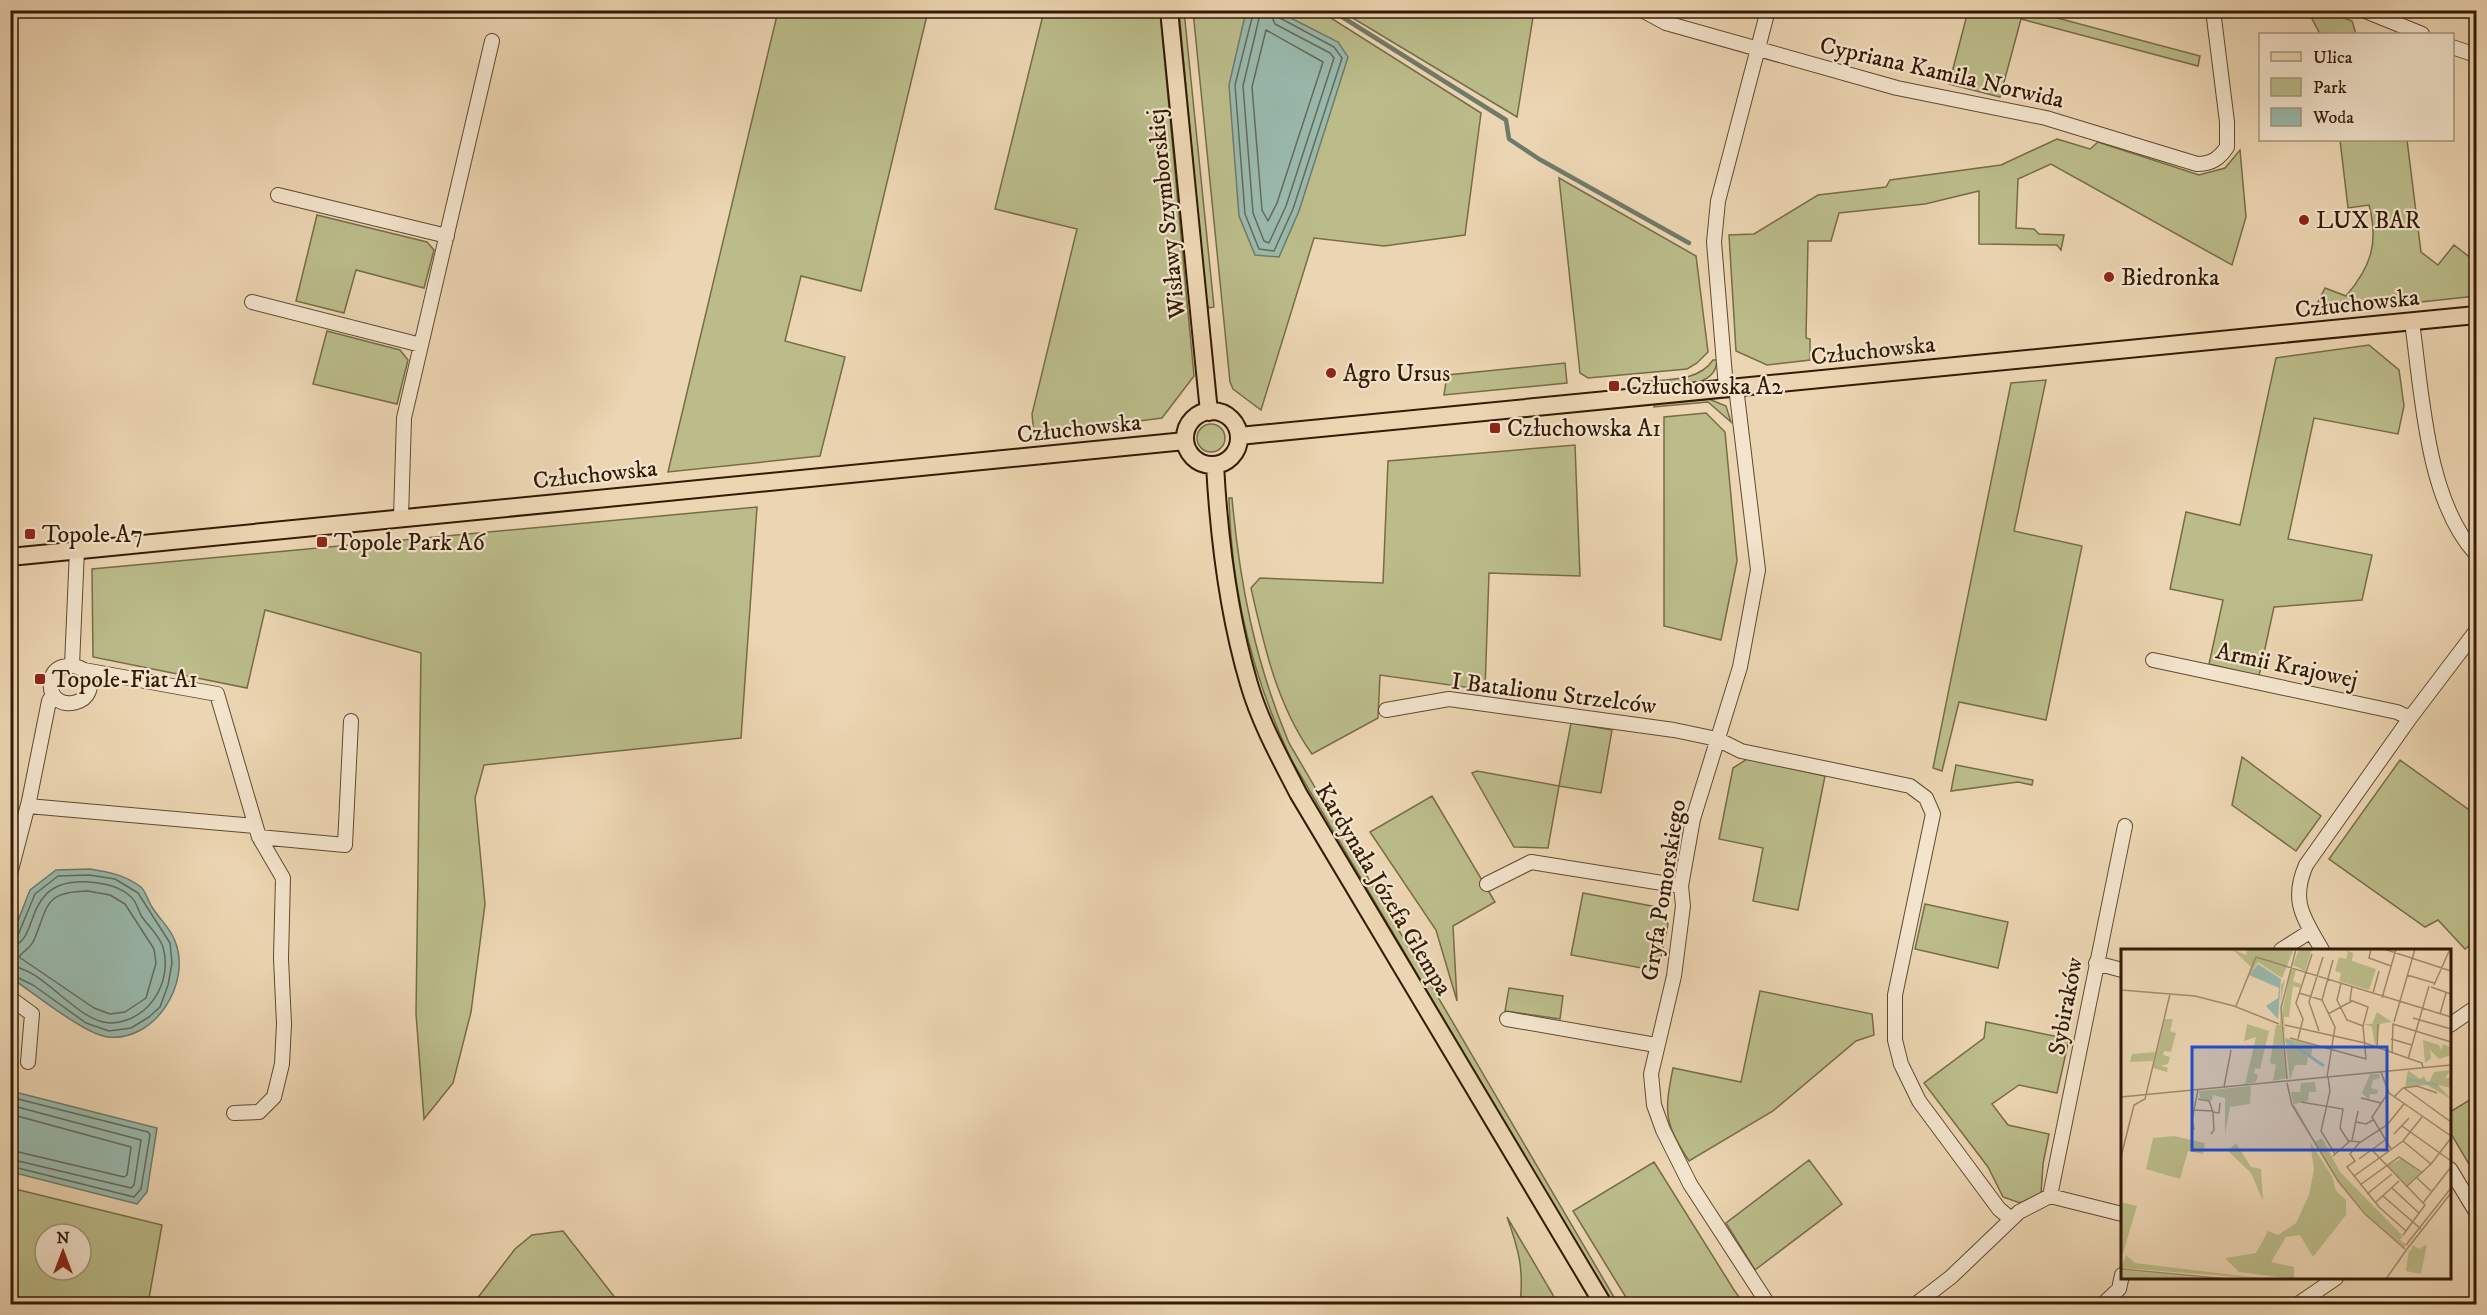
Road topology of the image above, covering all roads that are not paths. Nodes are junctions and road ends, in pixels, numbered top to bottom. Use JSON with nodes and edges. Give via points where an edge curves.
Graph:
{"nodes":[{"id":1,"x":1169,"y":10,"type":"edge"},
{"id":2,"x":1642,"y":10,"type":"edge"},
{"id":3,"x":1768,"y":10,"type":"edge"},
{"id":4,"x":2213,"y":10,"type":"edge"},
{"id":5,"x":2364,"y":10,"type":"edge"},
{"id":6,"x":2420,"y":33,"type":"edge"},
{"id":7,"x":492,"y":42,"type":"dead end"},
{"id":8,"x":2454,"y":48,"type":"edge"},
{"id":9,"x":1758,"y":49,"type":"junction"},
{"id":10,"x":2476,"y":55,"type":"edge"},
{"id":11,"x":278,"y":195,"type":"dead end"},
{"id":12,"x":447,"y":236,"type":"junction"},
{"id":13,"x":252,"y":302,"type":"dead end"},
{"id":14,"x":2476,"y":315,"type":"edge"},
{"id":15,"x":2412,"y":322,"type":"junction"},
{"id":16,"x":421,"y":345,"type":"junction"},
{"id":17,"x":1731,"y":388,"type":"junction"},
{"id":18,"x":1209,"y":412,"type":"junction"},
{"id":19,"x":1239,"y":436,"type":"junction"},
{"id":20,"x":1185,"y":441,"type":"junction"},
{"id":21,"x":1215,"y":465,"type":"junction"},
{"id":22,"x":401,"y":517,"type":"junction"},
{"id":23,"x":77,"y":550,"type":"junction"},
{"id":24,"x":2476,"y":554,"type":"edge"},
{"id":25,"x":10,"y":557,"type":"edge"},
{"id":26,"x":2476,"y":631,"type":"edge"},
{"id":27,"x":2153,"y":660,"type":"dead end"},
{"id":28,"x":78,"y":668,"type":"junction"},
{"id":29,"x":53,"y":695,"type":"junction"},
{"id":30,"x":1386,"y":710,"type":"dead end"},
{"id":31,"x":2410,"y":718,"type":"junction"},
{"id":32,"x":351,"y":721,"type":"dead end"},
{"id":33,"x":1717,"y":739,"type":"junction"},
{"id":34,"x":27,"y":806,"type":"junction"},
{"id":35,"x":2125,"y":826,"type":"dead end"},
{"id":36,"x":257,"y":831,"type":"junction"},
{"id":37,"x":10,"y":874,"type":"edge"},
{"id":38,"x":1487,"y":884,"type":"dead end"},
{"id":39,"x":1681,"y":886,"type":"junction"},
{"id":40,"x":2311,"y":931,"type":"junction"},
{"id":41,"x":2284,"y":949,"type":"edge"},
{"id":42,"x":2321,"y":949,"type":"edge"},
{"id":43,"x":2096,"y":963,"type":"junction"},
{"id":44,"x":2121,"y":970,"type":"edge"},
{"id":45,"x":10,"y":998,"type":"edge"},
{"id":46,"x":2476,"y":1006,"type":"edge"},
{"id":47,"x":1506,"y":1019,"type":"dead end"},
{"id":48,"x":2451,"y":1024,"type":"edge"},
{"id":49,"x":1656,"y":1045,"type":"junction"},
{"id":50,"x":28,"y":1062,"type":"dead end"},
{"id":51,"x":234,"y":1113,"type":"dead end"},
{"id":52,"x":2451,"y":1171,"type":"edge"},
{"id":53,"x":2461,"y":1188,"type":"junction"},
{"id":54,"x":2451,"y":1195,"type":"edge"},
{"id":55,"x":2050,"y":1196,"type":"junction"},
{"id":56,"x":2476,"y":1212,"type":"edge"},
{"id":57,"x":2121,"y":1214,"type":"edge"},
{"id":58,"x":2011,"y":1219,"type":"junction"},
{"id":59,"x":2121,"y":1279,"type":"edge"},
{"id":60,"x":2335,"y":1279,"type":"edge"},
{"id":61,"x":1603,"y":1305,"type":"edge"},
{"id":62,"x":1768,"y":1305,"type":"edge"},
{"id":63,"x":1916,"y":1305,"type":"edge"},
{"id":64,"x":2103,"y":1305,"type":"edge"},
{"id":65,"x":2298,"y":1305,"type":"edge"}],
"edges":[{"from":1,"to":18,"type":"main road","name":"Wisławy Szymborskiej"},
{"from":2,"to":9,"type":"street","name":"Cypriana Kamila Norwida","via":[[1666,23]]},
{"from":3,"to":9,"type":"street","name":"Gryfa Pomorskiego"},
{"from":4,"to":9,"type":"street","name":"Cypriana Kamila Norwida","via":[[2227,147],[2208,164],[2197,164],[2046,118],[1898,88]]},
{"from":5,"to":6,"type":"street"},
{"from":7,"to":12,"type":"street"},
{"from":8,"to":10,"type":"street"},
{"from":9,"to":17,"type":"street","name":"Gryfa Pomorskiego","via":[[1718,201],[1714,242]]},
{"from":11,"to":12,"type":"street"},
{"from":12,"to":16,"type":"street"},
{"from":13,"to":16,"type":"street"},
{"from":14,"to":15,"type":"main road","name":"Człuchowska"},
{"from":15,"to":17,"type":"main road","name":"Człuchowska"},
{"from":15,"to":24,"type":"street","via":[[2429,438],[2443,494],[2465,542]]},
{"from":16,"to":22,"type":"street","via":[[404,418]]},
{"from":17,"to":19,"type":"main road","name":"Człuchowska"},
{"from":17,"to":33,"type":"street","name":"Gryfa Pomorskiego","via":[[1758,570],[1740,667]]},
{"from":18,"to":19,"type":"main road","via":[[1227,416]]},
{"from":18,"to":20,"type":"main road","via":[[1193,419]]},
{"from":19,"to":21,"type":"main road","via":[[1232,456]]},
{"from":20,"to":21,"type":"main road","via":[[1194,458]]},
{"from":20,"to":22,"type":"main road","name":"Człuchowska"},
{"from":21,"to":61,"type":"main road","name":"Kardynała Józefa Glempa","via":[[1226,578],[1239,648],[1249,686],[1272,742],[1298,793]]},
{"from":22,"to":23,"type":"main road","name":"Człuchowska"},
{"from":23,"to":25,"type":"main road","name":"Człuchowska"},
{"from":23,"to":28,"type":"street"},
{"from":26,"to":31,"type":"street"},
{"from":27,"to":31,"type":"street","name":"Armii Krajowej"},
{"from":28,"to":29,"type":"street","via":[[55,672],[51,683]]},
{"from":28,"to":29,"type":"street","via":[[90,682],[83,700],[64,703]]},
{"from":28,"to":36,"type":"street","via":[[217,694]]},
{"from":29,"to":34,"type":"street"},
{"from":30,"to":33,"type":"street","name":"I Batalionu Strzelców","via":[[1449,699]]},
{"from":31,"to":40,"type":"street","via":[[2307,865],[2298,899]]},
{"from":32,"to":36,"type":"street","via":[[345,845]]},
{"from":33,"to":39,"type":"street","name":"Gryfa Pomorskiego","via":[[1693,819]]},
{"from":33,"to":58,"type":"street","name":"I Batalionu Strzelców","via":[[1741,751],[1910,786],[1926,798],[1933,814],[1896,995],[1895,1040],[1901,1064],[1919,1101],[1999,1209]]},
{"from":34,"to":36,"type":"street"},
{"from":34,"to":37,"type":"street"},
{"from":35,"to":43,"type":"street","name":"Sybiraków"},
{"from":36,"to":51,"type":"street","via":[[283,878],[282,1064],[273,1097],[259,1112]]},
{"from":38,"to":39,"type":"street","via":[[1531,862]]},
{"from":39,"to":49,"type":"street","name":"Gryfa Pomorskiego","via":[[1683,906],[1674,976]]},
{"from":40,"to":41,"type":"street"},
{"from":40,"to":42,"type":"street"},
{"from":43,"to":44,"type":"street"},
{"from":43,"to":55,"type":"street","name":"Sybiraków"},
{"from":45,"to":50,"type":"street","via":[[32,1014]]},
{"from":46,"to":48,"type":"street"},
{"from":47,"to":49,"type":"street"},
{"from":49,"to":62,"type":"street","name":"Gryfa Pomorskiego","via":[[1651,1074],[1654,1105],[1663,1130],[1690,1184]]},
{"from":52,"to":53,"type":"street"},
{"from":53,"to":54,"type":"street"},
{"from":53,"to":56,"type":"street"},
{"from":55,"to":57,"type":"street"},
{"from":55,"to":58,"type":"street"},
{"from":58,"to":63,"type":"street"},
{"from":59,"to":64,"type":"street","via":[[2119,1288]]},
{"from":60,"to":65,"type":"street"}]}
